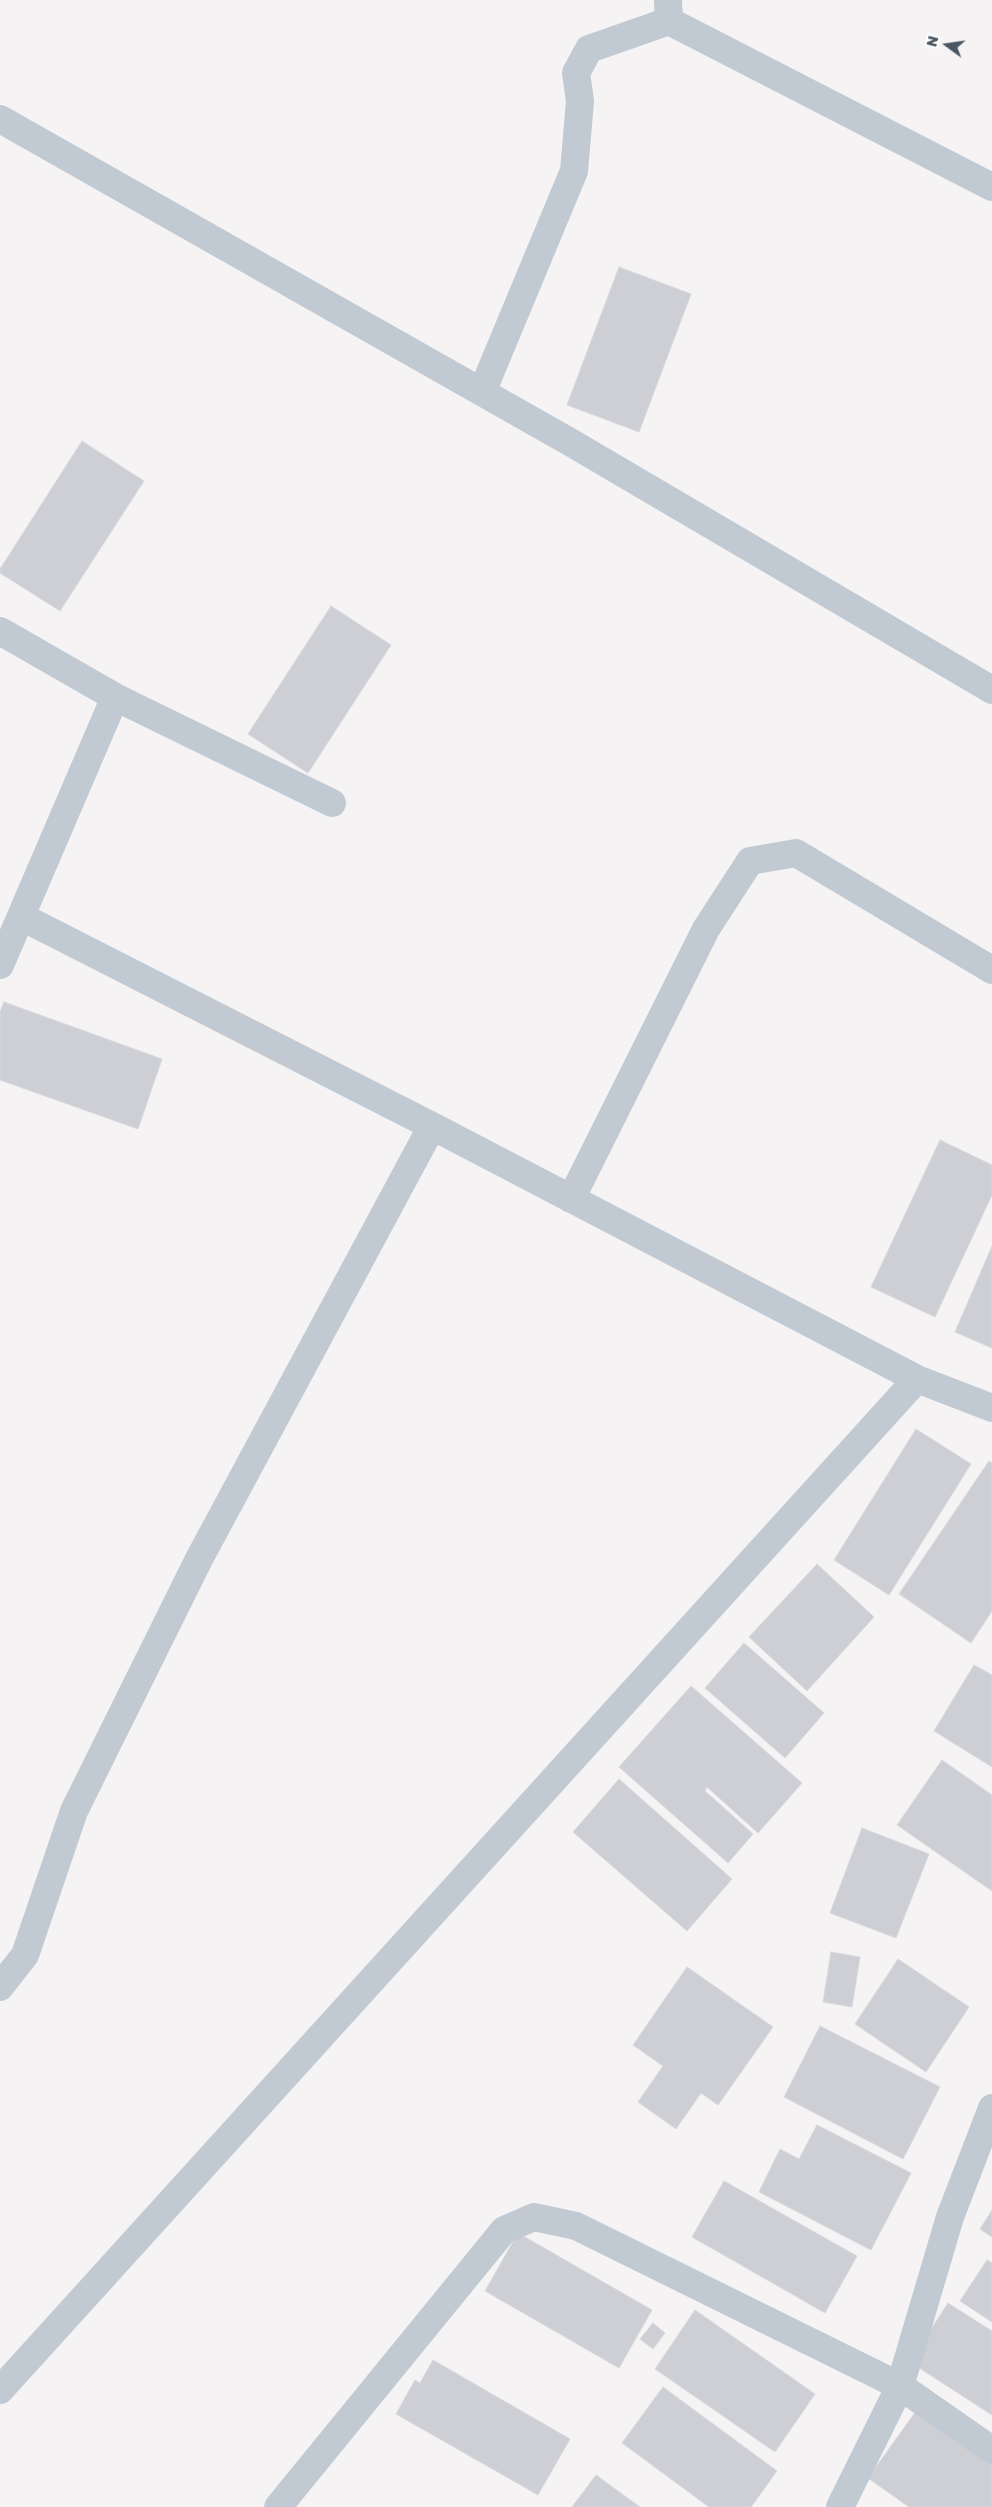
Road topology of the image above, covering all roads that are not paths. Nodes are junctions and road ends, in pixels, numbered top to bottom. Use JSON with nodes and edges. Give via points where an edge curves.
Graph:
{"nodes":[{"id":1,"x":668,"y":10,"type":"edge"},
{"id":2,"x":0,"y":119,"type":"edge"},
{"id":3,"x":992,"y":187,"type":"edge"},
{"id":4,"x":482,"y":392,"type":"junction"},
{"id":5,"x":0,"y":631,"type":"edge"},
{"id":6,"x":992,"y":690,"type":"edge"},
{"id":7,"x":115,"y":697,"type":"junction"},
{"id":8,"x":332,"y":803,"type":"dead end"},
{"id":9,"x":22,"y":917,"type":"junction"},
{"id":10,"x":0,"y":965,"type":"edge"},
{"id":11,"x":992,"y":970,"type":"edge"},
{"id":12,"x":432,"y":1126,"type":"junction"},
{"id":13,"x":571,"y":1198,"type":"junction"},
{"id":14,"x":917,"y":1379,"type":"junction"},
{"id":15,"x":992,"y":1408,"type":"edge"},
{"id":16,"x":0,"y":1987,"type":"edge"},
{"id":17,"x":992,"y":2108,"type":"edge"},
{"id":18,"x":900,"y":2386,"type":"junction"},
{"id":19,"x":0,"y":2390,"type":"edge"},
{"id":20,"x":992,"y":2450,"type":"edge"},
{"id":21,"x":278,"y":2507,"type":"edge"},
{"id":22,"x":840,"y":2507,"type":"edge"}],
"edges":[{"from":1,"to":3,"type":"street"},
{"from":1,"to":4,"type":"street","via":[[589,49],[576,73],[580,101],[574,171]]},
{"from":2,"to":4,"type":"street"},
{"from":4,"to":6,"type":"street"},
{"from":5,"to":7,"type":"street"},
{"from":7,"to":8,"type":"street"},
{"from":7,"to":9,"type":"street"},
{"from":9,"to":10,"type":"street"},
{"from":9,"to":12,"type":"street"},
{"from":11,"to":13,"type":"street","via":[[796,853],[750,861],[706,929]]},
{"from":12,"to":13,"type":"street"},
{"from":12,"to":16,"type":"street","via":[[199,1559],[74,1811],[24,1955]]},
{"from":13,"to":14,"type":"street"},
{"from":14,"to":15,"type":"street"},
{"from":14,"to":19,"type":"street"},
{"from":17,"to":18,"type":"street","via":[[950,2217]]},
{"from":18,"to":20,"type":"street"},
{"from":18,"to":21,"type":"street","via":[[576,2226],[534,2217],[504,2230]]},
{"from":18,"to":22,"type":"street"}]}
